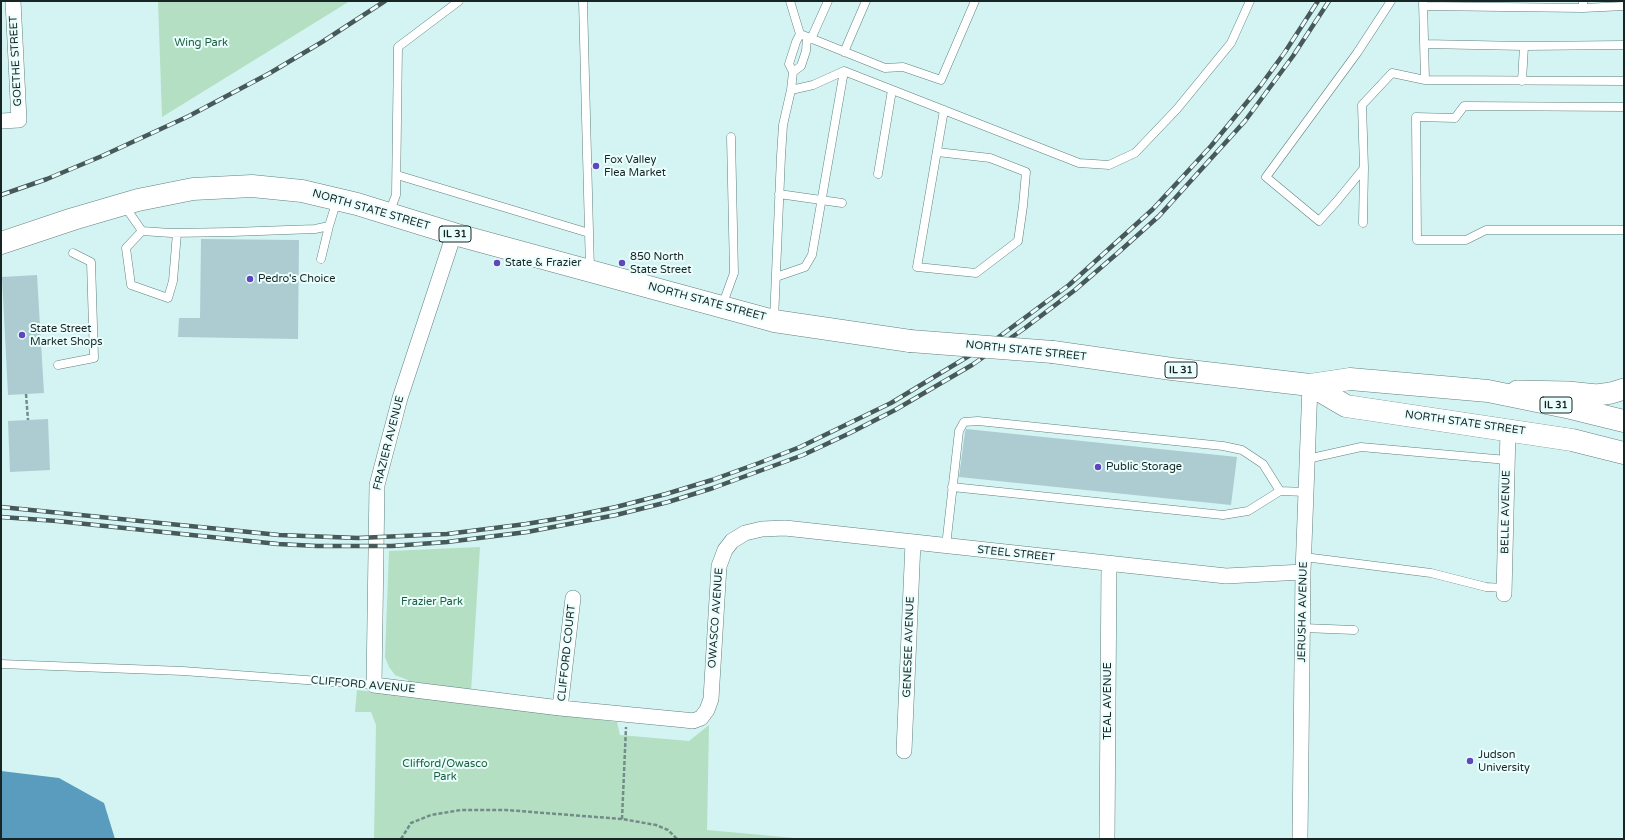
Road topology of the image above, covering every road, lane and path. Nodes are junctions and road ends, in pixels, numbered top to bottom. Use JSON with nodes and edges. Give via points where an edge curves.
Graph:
{"nodes":[{"id":1,"x":13,"y":1,"type":"edge"},
{"id":2,"x":458,"y":1,"type":"edge"},
{"id":3,"x":583,"y":1,"type":"edge"},
{"id":4,"x":790,"y":1,"type":"edge"},
{"id":5,"x":828,"y":1,"type":"edge"},
{"id":6,"x":866,"y":1,"type":"edge"},
{"id":7,"x":975,"y":1,"type":"edge"},
{"id":8,"x":1250,"y":1,"type":"edge"},
{"id":9,"x":1391,"y":1,"type":"edge"},
{"id":10,"x":1423,"y":4,"type":"edge"},
{"id":11,"x":1462,"y":4,"type":"edge"},
{"id":12,"x":1583,"y":4,"type":"edge"},
{"id":13,"x":1624,"y":6,"type":"edge"},
{"id":14,"x":806,"y":36,"type":"junction"},
{"id":15,"x":1424,"y":44,"type":"junction"},
{"id":16,"x":1624,"y":45,"type":"edge"},
{"id":17,"x":1524,"y":46,"type":"junction"},
{"id":18,"x":844,"y":52,"type":"junction"},
{"id":19,"x":844,"y":71,"type":"junction"},
{"id":20,"x":793,"y":72,"type":"junction"},
{"id":21,"x":1425,"y":80,"type":"junction"},
{"id":22,"x":1522,"y":81,"type":"junction"},
{"id":23,"x":1624,"y":81,"type":"edge"},
{"id":24,"x":791,"y":90,"type":"junction"},
{"id":25,"x":892,"y":90,"type":"junction"},
{"id":26,"x":1624,"y":107,"type":"edge"},
{"id":27,"x":944,"y":110,"type":"junction"},
{"id":28,"x":1,"y":121,"type":"edge"},
{"id":29,"x":731,"y":137,"type":"dead end"},
{"id":30,"x":937,"y":152,"type":"junction"},
{"id":31,"x":1364,"y":168,"type":"junction"},
{"id":32,"x":878,"y":174,"type":"dead end"},
{"id":33,"x":397,"y":175,"type":"junction"},
{"id":34,"x":779,"y":194,"type":"junction"},
{"id":35,"x":337,"y":199,"type":"junction"},
{"id":36,"x":822,"y":200,"type":"junction"},
{"id":37,"x":842,"y":203,"type":"dead end"},
{"id":38,"x":124,"y":204,"type":"junction"},
{"id":39,"x":389,"y":214,"type":"junction"},
{"id":40,"x":1363,"y":223,"type":"dead end"},
{"id":41,"x":329,"y":226,"type":"junction"},
{"id":42,"x":1624,"y":230,"type":"edge"},
{"id":43,"x":142,"y":231,"type":"junction"},
{"id":44,"x":177,"y":233,"type":"junction"},
{"id":45,"x":589,"y":233,"type":"junction"},
{"id":46,"x":454,"y":234,"type":"junction"},
{"id":47,"x":1,"y":243,"type":"edge"},
{"id":48,"x":73,"y":254,"type":"dead end"},
{"id":49,"x":321,"y":259,"type":"dead end"},
{"id":50,"x":590,"y":271,"type":"junction"},
{"id":51,"x":776,"y":277,"type":"junction"},
{"id":52,"x":722,"y":307,"type":"junction"},
{"id":53,"x":774,"y":321,"type":"junction"},
{"id":54,"x":58,"y":365,"type":"dead end"},
{"id":55,"x":1310,"y":385,"type":"junction"},
{"id":56,"x":1624,"y":389,"type":"edge"},
{"id":57,"x":1488,"y":391,"type":"junction"},
{"id":58,"x":26,"y":394,"type":"dead end"},
{"id":59,"x":28,"y":420,"type":"dead end"},
{"id":60,"x":1624,"y":421,"type":"edge"},
{"id":61,"x":1508,"y":430,"type":"junction"},
{"id":62,"x":1624,"y":453,"type":"edge"},
{"id":63,"x":1307,"y":459,"type":"junction"},
{"id":64,"x":1507,"y":460,"type":"junction"},
{"id":65,"x":952,"y":487,"type":"junction"},
{"id":66,"x":1280,"y":491,"type":"junction"},
{"id":67,"x":1306,"y":492,"type":"junction"},
{"id":68,"x":732,"y":541,"type":"joint"},
{"id":69,"x":913,"y":542,"type":"junction"},
{"id":70,"x":946,"y":546,"type":"junction"},
{"id":71,"x":1109,"y":564,"type":"junction"},
{"id":72,"x":1303,"y":564,"type":"junction"},
{"id":73,"x":1504,"y":591,"type":"joint"},
{"id":74,"x":573,"y":598,"type":"dead end"},
{"id":75,"x":1303,"y":628,"type":"junction"},
{"id":76,"x":1354,"y":630,"type":"dead end"},
{"id":77,"x":1,"y":664,"type":"edge"},
{"id":78,"x":374,"y":685,"type":"junction"},
{"id":79,"x":711,"y":699,"type":"joint"},
{"id":80,"x":560,"y":708,"type":"junction"},
{"id":81,"x":626,"y":714,"type":"junction"},
{"id":82,"x":904,"y":751,"type":"dead end"},
{"id":83,"x":622,"y":819,"type":"junction"},
{"id":84,"x":401,"y":839,"type":"edge"},
{"id":85,"x":677,"y":839,"type":"edge"},
{"id":86,"x":1107,"y":839,"type":"edge"},
{"id":87,"x":1300,"y":839,"type":"edge"}],
"edges":[{"from":1,"to":28,"type":"street","name":"GOETHE STREET","via":[[19,120]]},
{"from":2,"to":33,"type":"lane","via":[[398,47]]},
{"from":3,"to":45,"type":"lane"},
{"from":4,"to":14,"type":"lane"},
{"from":5,"to":14,"type":"lane"},
{"from":6,"to":18,"type":"lane"},
{"from":7,"to":18,"type":"lane","via":[[941,80],[903,67],[885,68]]},
{"from":8,"to":27,"type":"lane","via":[[1231,43],[1177,109],[1135,153],[1108,165],[1079,162]]},
{"from":9,"to":31,"type":"lane","via":[[1357,53],[1266,177],[1319,221]]},
{"from":10,"to":11,"type":"lane"},
{"from":10,"to":15,"type":"lane"},
{"from":11,"to":12,"type":"lane"},
{"from":12,"to":13,"type":"lane"},
{"from":14,"to":18,"type":"lane"},
{"from":14,"to":20,"type":"lane","via":[[806,51],[801,66]]},
{"from":14,"to":20,"type":"lane","via":[[796,42],[789,64]]},
{"from":15,"to":17,"type":"lane"},
{"from":15,"to":21,"type":"lane"},
{"from":16,"to":17,"type":"lane"},
{"from":17,"to":22,"type":"lane"},
{"from":19,"to":24,"type":"lane","via":[[813,85]]},
{"from":19,"to":25,"type":"lane"},
{"from":19,"to":36,"type":"lane"},
{"from":20,"to":24,"type":"lane"},
{"from":21,"to":22,"type":"lane"},
{"from":21,"to":31,"type":"lane","via":[[1392,74],[1362,105]]},
{"from":22,"to":23,"type":"lane"},
{"from":24,"to":34,"type":"lane","via":[[783,125]]},
{"from":25,"to":27,"type":"lane"},
{"from":25,"to":32,"type":"lane"},
{"from":26,"to":42,"type":"lane","via":[[1464,106],[1455,118],[1416,118],[1417,240],[1466,240],[1486,230]]},
{"from":27,"to":30,"type":"lane"},
{"from":29,"to":52,"type":"lane","via":[[734,273]]},
{"from":30,"to":30,"type":"lane","via":[[917,267],[976,274],[1018,241],[1026,172],[990,158]]},
{"from":31,"to":40,"type":"lane"},
{"from":33,"to":39,"type":"lane","via":[[396,195]]},
{"from":33,"to":45,"type":"lane"},
{"from":34,"to":36,"type":"lane"},
{"from":34,"to":51,"type":"lane"},
{"from":35,"to":38,"type":"main road","name":"NORTH STATE STREET","number":"IL 31","via":[[302,191],[223,186],[193,189]]},
{"from":35,"to":39,"type":"main road","name":"NORTH STATE STREET","number":"IL 31"},
{"from":35,"to":41,"type":"lane"},
{"from":36,"to":37,"type":"lane"},
{"from":36,"to":51,"type":"lane","via":[[812,255],[804,267]]},
{"from":38,"to":43,"type":"lane"},
{"from":38,"to":47,"type":"main road","name":"NORTH STATE STREET","number":"IL 31"},
{"from":39,"to":46,"type":"main road","name":"NORTH STATE STREET","number":"IL 31"},
{"from":41,"to":44,"type":"lane","via":[[315,229]]},
{"from":41,"to":49,"type":"lane"},
{"from":43,"to":44,"type":"lane"},
{"from":43,"to":44,"type":"lane","via":[[126,248],[131,286],[168,298],[173,281]]},
{"from":45,"to":50,"type":"lane"},
{"from":46,"to":50,"type":"main road","name":"NORTH STATE STREET","number":"IL 31"},
{"from":46,"to":78,"type":"street","name":"FRAZIER AVENUE","via":[[400,398],[377,485]]},
{"from":48,"to":54,"type":"lane","via":[[91,262],[94,358]]},
{"from":50,"to":52,"type":"main road","name":"NORTH STATE STREET","number":"IL 31"},
{"from":51,"to":53,"type":"lane"},
{"from":52,"to":53,"type":"main road","name":"NORTH STATE STREET","number":"IL 31"},
{"from":53,"to":55,"type":"main road","name":"NORTH STATE STREET","number":"IL 31","bridge":true,"via":[[910,341],[1053,352]]},
{"from":55,"to":57,"type":"main road","name":"NORTH STATE STREET","number":"IL 31","via":[[1350,379]]},
{"from":55,"to":61,"type":"main road","name":"NORTH STATE STREET","number":"IL 31","via":[[1346,406]]},
{"from":55,"to":63,"type":"street","name":"JERUSHA AVENUE"},
{"from":56,"to":57,"type":"main road","via":[[1597,395]]},
{"from":57,"to":60,"type":"main road","name":"NORTH STATE STREET","number":"IL 31"},
{"from":58,"to":59,"type":"path"},
{"from":61,"to":62,"type":"main road","name":"NORTH STATE STREET","number":"IL 31","via":[[1572,440]]},
{"from":61,"to":64,"type":"street","name":"BELLE AVENUE"},
{"from":63,"to":64,"type":"lane","via":[[1361,447]]},
{"from":63,"to":67,"type":"street","name":"JERUSHA AVENUE"},
{"from":64,"to":73,"type":"street","name":"BELLE AVENUE"},
{"from":65,"to":66,"type":"lane","via":[[1223,515],[1248,511]]},
{"from":65,"to":66,"type":"lane","via":[[959,431],[964,422],[978,421],[1242,450],[1263,464]]},
{"from":65,"to":70,"type":"lane"},
{"from":66,"to":67,"type":"lane"},
{"from":67,"to":72,"type":"street","name":"JERUSHA AVENUE"},
{"from":68,"to":69,"type":"street","name":"STEEL STREET","via":[[745,533],[785,528]]},
{"from":68,"to":79,"type":"street","name":"OWASCO AVENUE","via":[[725,550],[719,566]]},
{"from":69,"to":70,"type":"street","name":"STEEL STREET"},
{"from":69,"to":82,"type":"street","name":"GENESEE AVENUE"},
{"from":70,"to":71,"type":"street","name":"STEEL STREET"},
{"from":71,"to":72,"type":"street","name":"STEEL STREET","via":[[1226,576]]},
{"from":71,"to":86,"type":"street","name":"TEAL AVENUE"},
{"from":72,"to":73,"type":"lane","via":[[1432,573]]},
{"from":72,"to":75,"type":"street","name":"JERUSHA AVENUE"},
{"from":74,"to":80,"type":"street","name":"CLIFFORD COURT"},
{"from":75,"to":76,"type":"lane"},
{"from":75,"to":87,"type":"street","name":"JERUSHA AVENUE"},
{"from":77,"to":78,"type":"lane","name":"CLIFFORD AVENUE","via":[[183,671]]},
{"from":78,"to":80,"type":"street","name":"CLIFFORD AVENUE"},
{"from":79,"to":81,"type":"street","name":"CLIFFORD AVENUE","via":[[701,718],[693,720]]},
{"from":80,"to":81,"type":"street","name":"CLIFFORD AVENUE"},
{"from":81,"to":83,"type":"path"},
{"from":83,"to":84,"type":"path","via":[[506,810],[461,810],[431,815],[411,823]]},
{"from":83,"to":85,"type":"path","via":[[656,825],[668,830]]}]}
